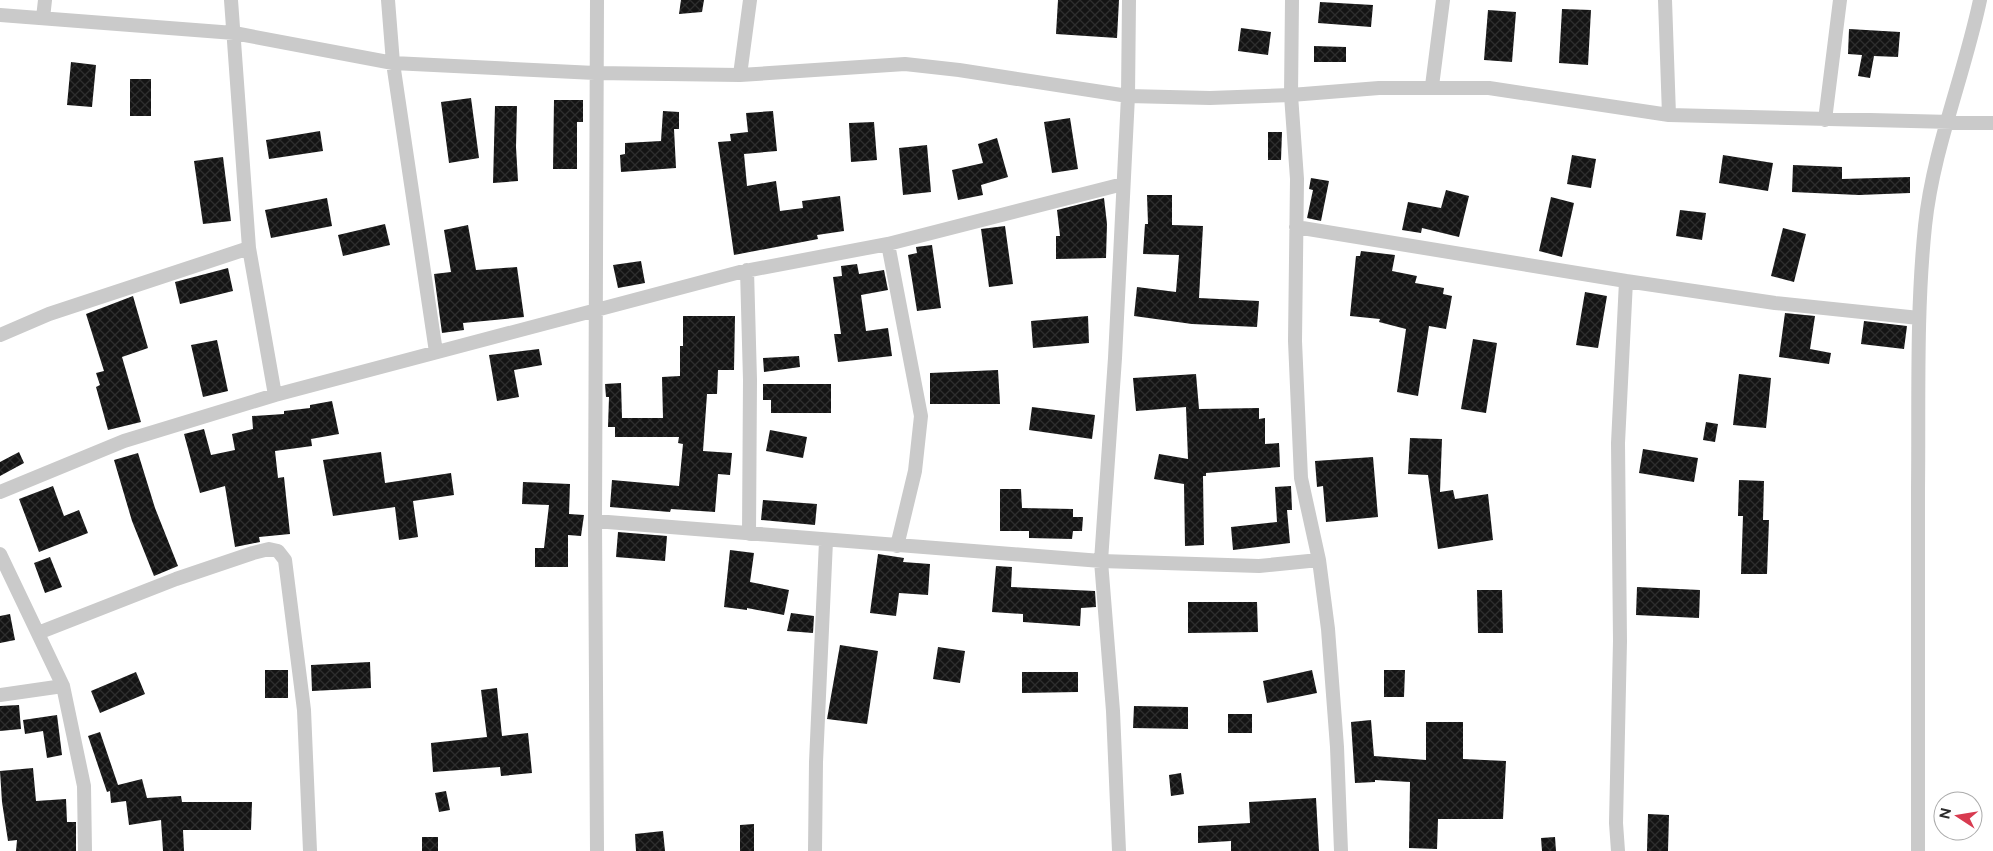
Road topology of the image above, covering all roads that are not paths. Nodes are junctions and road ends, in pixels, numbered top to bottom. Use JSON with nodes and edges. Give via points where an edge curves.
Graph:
{"nodes":[{"id":1,"x":45,"y":0,"type":"edge"},
{"id":2,"x":231,"y":0,"type":"edge"},
{"id":3,"x":388,"y":0,"type":"edge"},
{"id":4,"x":597,"y":0,"type":"edge"},
{"id":5,"x":750,"y":0,"type":"edge"},
{"id":6,"x":1129,"y":0,"type":"edge"},
{"id":7,"x":1292,"y":0,"type":"edge"},
{"id":8,"x":1444,"y":0,"type":"edge"},
{"id":9,"x":1665,"y":0,"type":"edge"},
{"id":10,"x":1840,"y":0,"type":"edge"},
{"id":11,"x":1980,"y":0,"type":"edge"},
{"id":12,"x":0,"y":15,"type":"edge"},
{"id":13,"x":43,"y":18,"type":"junction"},
{"id":14,"x":234,"y":33,"type":"junction"},
{"id":15,"x":393,"y":63,"type":"junction"},
{"id":16,"x":595,"y":73,"type":"junction"},
{"id":17,"x":740,"y":76,"type":"junction"},
{"id":18,"x":1432,"y":86,"type":"junction"},
{"id":19,"x":1291,"y":95,"type":"junction"},
{"id":20,"x":1128,"y":96,"type":"junction"},
{"id":21,"x":1669,"y":115,"type":"junction"},
{"id":22,"x":1825,"y":120,"type":"junction"},
{"id":23,"x":1993,"y":122,"type":"edge"},
{"id":24,"x":1946,"y":123,"type":"junction"},
{"id":25,"x":1123,"y":184,"type":"junction"},
{"id":26,"x":1296,"y":227,"type":"junction"},
{"id":27,"x":888,"y":244,"type":"junction"},
{"id":28,"x":249,"y":248,"type":"junction"},
{"id":29,"x":747,"y":270,"type":"junction"},
{"id":30,"x":1626,"y":281,"type":"junction"},
{"id":31,"x":595,"y":309,"type":"junction"},
{"id":32,"x":1919,"y":318,"type":"junction"},
{"id":33,"x":0,"y":335,"type":"edge"},
{"id":34,"x":436,"y":352,"type":"junction"},
{"id":35,"x":275,"y":395,"type":"junction"},
{"id":36,"x":0,"y":492,"type":"edge"},
{"id":37,"x":595,"y":521,"type":"junction"},
{"id":38,"x":749,"y":534,"type":"junction"},
{"id":39,"x":826,"y":541,"type":"junction"},
{"id":40,"x":897,"y":546,"type":"junction"},
{"id":41,"x":0,"y":554,"type":"edge"},
{"id":42,"x":1319,"y":560,"type":"junction"},
{"id":43,"x":1101,"y":561,"type":"junction"},
{"id":44,"x":38,"y":633,"type":"junction"},
{"id":45,"x":63,"y":686,"type":"junction"},
{"id":46,"x":0,"y":694,"type":"edge"},
{"id":47,"x":85,"y":851,"type":"edge"},
{"id":48,"x":310,"y":851,"type":"edge"},
{"id":49,"x":597,"y":851,"type":"edge"},
{"id":50,"x":815,"y":851,"type":"edge"},
{"id":51,"x":1119,"y":851,"type":"edge"},
{"id":52,"x":1341,"y":851,"type":"edge"},
{"id":53,"x":1618,"y":851,"type":"edge"},
{"id":54,"x":1918,"y":851,"type":"edge"}],
"edges":[{"from":1,"to":13,"type":"street"},
{"from":2,"to":14,"type":"street"},
{"from":3,"to":15,"type":"street"},
{"from":4,"to":16,"type":"street"},
{"from":5,"to":17,"type":"street"},
{"from":6,"to":20,"type":"street"},
{"from":7,"to":19,"type":"street"},
{"from":8,"to":18,"type":"street"},
{"from":9,"to":21,"type":"street"},
{"from":10,"to":22,"type":"street"},
{"from":11,"to":24,"type":"street"},
{"from":12,"to":13,"type":"street"},
{"from":13,"to":14,"type":"street"},
{"from":14,"to":15,"type":"street"},
{"from":14,"to":28,"type":"street"},
{"from":15,"to":16,"type":"street"},
{"from":15,"to":34,"type":"street"},
{"from":16,"to":17,"type":"street"},
{"from":16,"to":31,"type":"street"},
{"from":17,"to":20,"type":"street","via":[[904,64]]},
{"from":18,"to":19,"type":"street"},
{"from":18,"to":21,"type":"street","via":[[1489,88]]},
{"from":19,"to":20,"type":"street","via":[[1210,98]]},
{"from":19,"to":26,"type":"street","via":[[1297,179]]},
{"from":20,"to":25,"type":"street"},
{"from":21,"to":22,"type":"street"},
{"from":22,"to":24,"type":"street"},
{"from":23,"to":24,"type":"street"},
{"from":24,"to":32,"type":"street","via":[[1926,225]]},
{"from":25,"to":27,"type":"street"},
{"from":25,"to":43,"type":"street"},
{"from":26,"to":30,"type":"street"},
{"from":26,"to":42,"type":"street","via":[[1295,340],[1301,478]]},
{"from":27,"to":29,"type":"street"},
{"from":27,"to":40,"type":"street","via":[[921,416],[915,472]]},
{"from":28,"to":33,"type":"street","via":[[49,314]]},
{"from":28,"to":35,"type":"street"},
{"from":29,"to":31,"type":"street"},
{"from":29,"to":38,"type":"street"},
{"from":30,"to":32,"type":"street","via":[[1775,303]]},
{"from":30,"to":53,"type":"street","via":[[1618,444]]},
{"from":31,"to":34,"type":"street"},
{"from":31,"to":37,"type":"street"},
{"from":32,"to":54,"type":"street"},
{"from":34,"to":35,"type":"street"},
{"from":35,"to":36,"type":"street","via":[[124,441]]},
{"from":37,"to":38,"type":"street"},
{"from":37,"to":49,"type":"street"},
{"from":38,"to":39,"type":"street"},
{"from":39,"to":40,"type":"street"},
{"from":39,"to":50,"type":"street"},
{"from":40,"to":43,"type":"street"},
{"from":41,"to":44,"type":"street"},
{"from":42,"to":43,"type":"street","via":[[1259,566]]},
{"from":42,"to":52,"type":"street","via":[[1337,747]]},
{"from":43,"to":51,"type":"street","via":[[1113,711]]},
{"from":44,"to":45,"type":"street"},
{"from":44,"to":48,"type":"street","via":[[176,579],[269,549],[278,551],[285,560],[304,710]]},
{"from":45,"to":46,"type":"street"},
{"from":45,"to":47,"type":"street","via":[[84,786]]}]}
